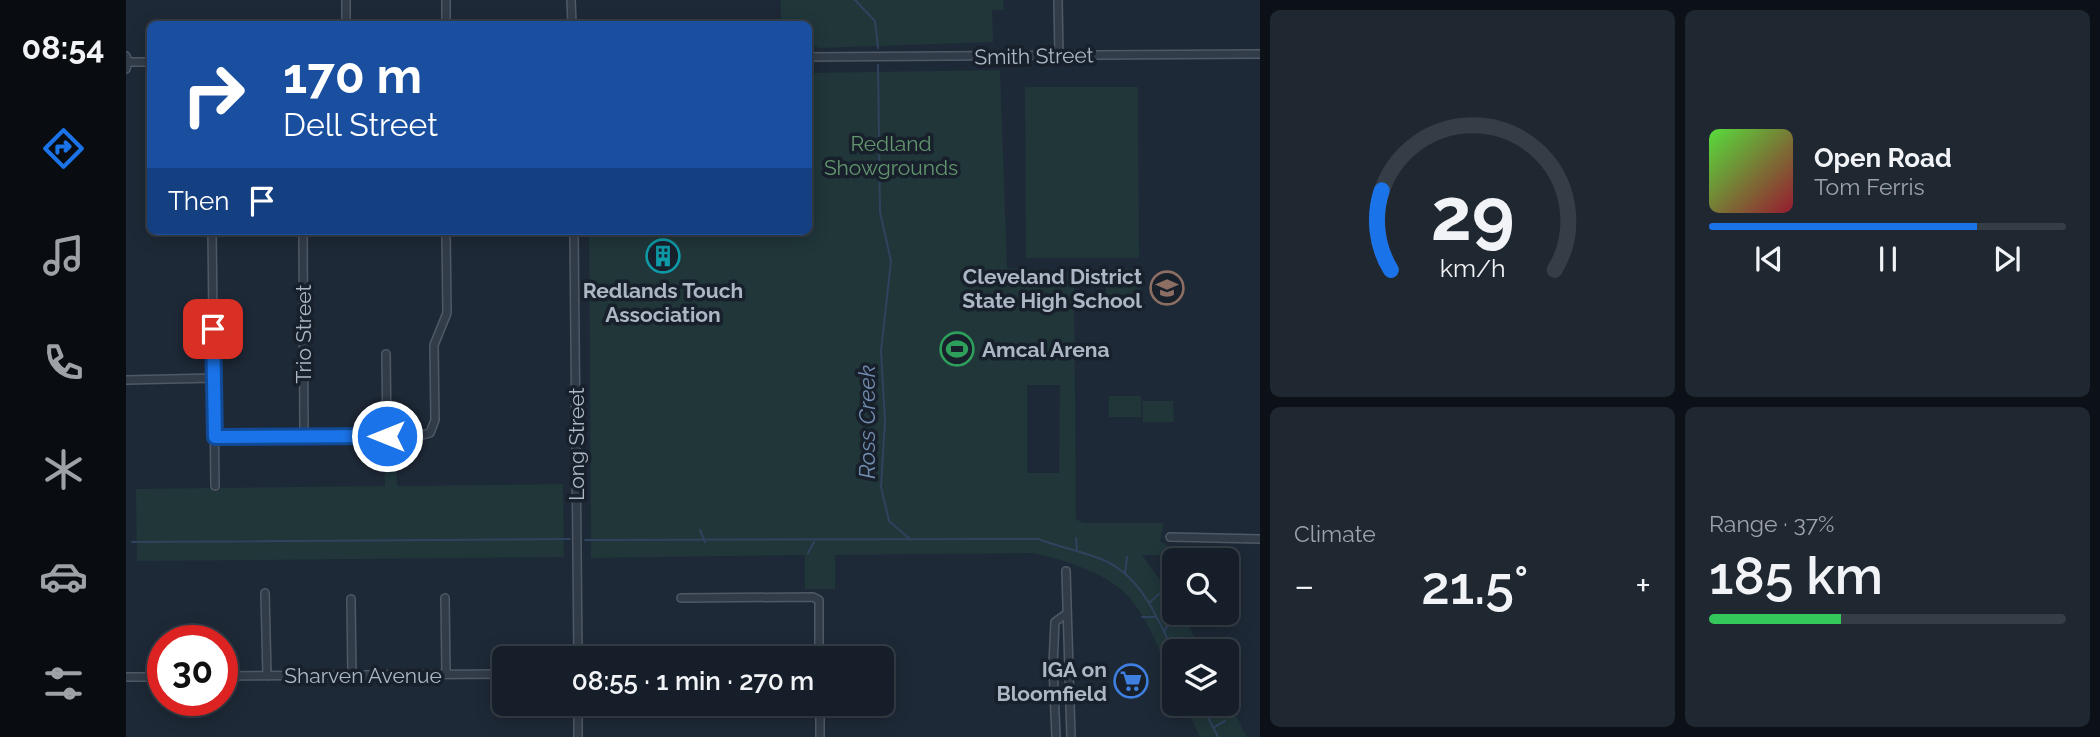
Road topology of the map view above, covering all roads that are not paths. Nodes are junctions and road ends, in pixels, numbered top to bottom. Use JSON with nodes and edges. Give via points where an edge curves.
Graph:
{"nodes":[{"id":1,"x":346,"y":0,"type":"edge"},
{"id":2,"x":446,"y":0,"type":"edge"},
{"id":3,"x":571,"y":0,"type":"edge"},
{"id":4,"x":1058,"y":0,"type":"edge"},
{"id":5,"x":346,"y":21,"type":"edge"},
{"id":6,"x":446,"y":21,"type":"edge"},
{"id":7,"x":572,"y":21,"type":"edge"},
{"id":8,"x":1260,"y":54,"type":"edge"},
{"id":9,"x":1059,"y":56,"type":"junction"},
{"id":10,"x":812,"y":57,"type":"edge"},
{"id":11,"x":127,"y":62,"type":"edge"},
{"id":12,"x":147,"y":62,"type":"edge"},
{"id":13,"x":212,"y":235,"type":"edge"},
{"id":14,"x":303,"y":235,"type":"edge"},
{"id":15,"x":446,"y":235,"type":"edge"},
{"id":16,"x":574,"y":235,"type":"edge"},
{"id":17,"x":386,"y":354,"type":"dead end"},
{"id":18,"x":214,"y":378,"type":"junction"},
{"id":19,"x":126,"y":380,"type":"edge"},
{"id":20,"x":303,"y":436,"type":"junction"},
{"id":21,"x":387,"y":436,"type":"junction"},
{"id":22,"x":215,"y":437,"type":"junction"},
{"id":23,"x":215,"y":486,"type":"dead end"},
{"id":24,"x":1170,"y":537,"type":"dead end"},
{"id":25,"x":1260,"y":537,"type":"edge"},
{"id":26,"x":1066,"y":571,"type":"dead end"},
{"id":27,"x":265,"y":593,"type":"dead end"},
{"id":28,"x":445,"y":598,"type":"dead end"},
{"id":29,"x":681,"y":598,"type":"dead end"},
{"id":30,"x":351,"y":599,"type":"dead end"},
{"id":31,"x":1066,"y":614,"type":"junction"},
{"id":32,"x":578,"y":646,"type":"edge"},
{"id":33,"x":820,"y":646,"type":"edge"},
{"id":34,"x":1070,"y":664,"type":"junction"},
{"id":35,"x":1053,"y":665,"type":"junction"},
{"id":36,"x":446,"y":674,"type":"junction"},
{"id":37,"x":492,"y":674,"type":"edge"},
{"id":38,"x":352,"y":675,"type":"junction"},
{"id":39,"x":238,"y":676,"type":"edge"},
{"id":40,"x":267,"y":676,"type":"junction"},
{"id":41,"x":126,"y":677,"type":"edge"},
{"id":42,"x":147,"y":677,"type":"edge"},
{"id":43,"x":578,"y":716,"type":"edge"},
{"id":44,"x":820,"y":716,"type":"edge"},
{"id":45,"x":578,"y":737,"type":"edge"},
{"id":46,"x":820,"y":737,"type":"edge"},
{"id":47,"x":1056,"y":737,"type":"edge"},
{"id":48,"x":1071,"y":737,"type":"edge"}],
"edges":[{"from":1,"to":5,"type":"street"},
{"from":2,"to":6,"type":"street"},
{"from":3,"to":7,"type":"street"},
{"from":4,"to":9,"type":"street"},
{"from":8,"to":9,"type":"street","name":"Smith Street"},
{"from":9,"to":10,"type":"street","name":"Smith Street"},
{"from":11,"to":12,"type":"street"},
{"from":13,"to":18,"type":"street"},
{"from":14,"to":20,"type":"street","name":"Trio Street"},
{"from":15,"to":21,"type":"street","via":[[447,313],[434,345],[434,427],[425,436]]},
{"from":16,"to":32,"type":"street","name":"Long Street"},
{"from":17,"to":21,"type":"street"},
{"from":18,"to":19,"type":"street"},
{"from":18,"to":22,"type":"street"},
{"from":20,"to":21,"type":"street"},
{"from":20,"to":22,"type":"street"},
{"from":22,"to":23,"type":"street"},
{"from":24,"to":25,"type":"street"},
{"from":26,"to":31,"type":"street"},
{"from":27,"to":40,"type":"street"},
{"from":28,"to":36,"type":"street"},
{"from":29,"to":33,"type":"street","via":[[813,597],[819,600]]},
{"from":30,"to":38,"type":"street"},
{"from":31,"to":34,"type":"street"},
{"from":31,"to":35,"type":"street","via":[[1055,622]]},
{"from":34,"to":35,"type":"street"},
{"from":34,"to":48,"type":"street"},
{"from":35,"to":47,"type":"street"},
{"from":36,"to":37,"type":"street","name":"Sharven Avenue"},
{"from":36,"to":38,"type":"street","name":"Sharven Avenue"},
{"from":38,"to":40,"type":"street","name":"Sharven Avenue"},
{"from":39,"to":40,"type":"street","name":"Sharven Avenue"},
{"from":41,"to":42,"type":"street"},
{"from":43,"to":45,"type":"street"},
{"from":44,"to":46,"type":"street"}]}
